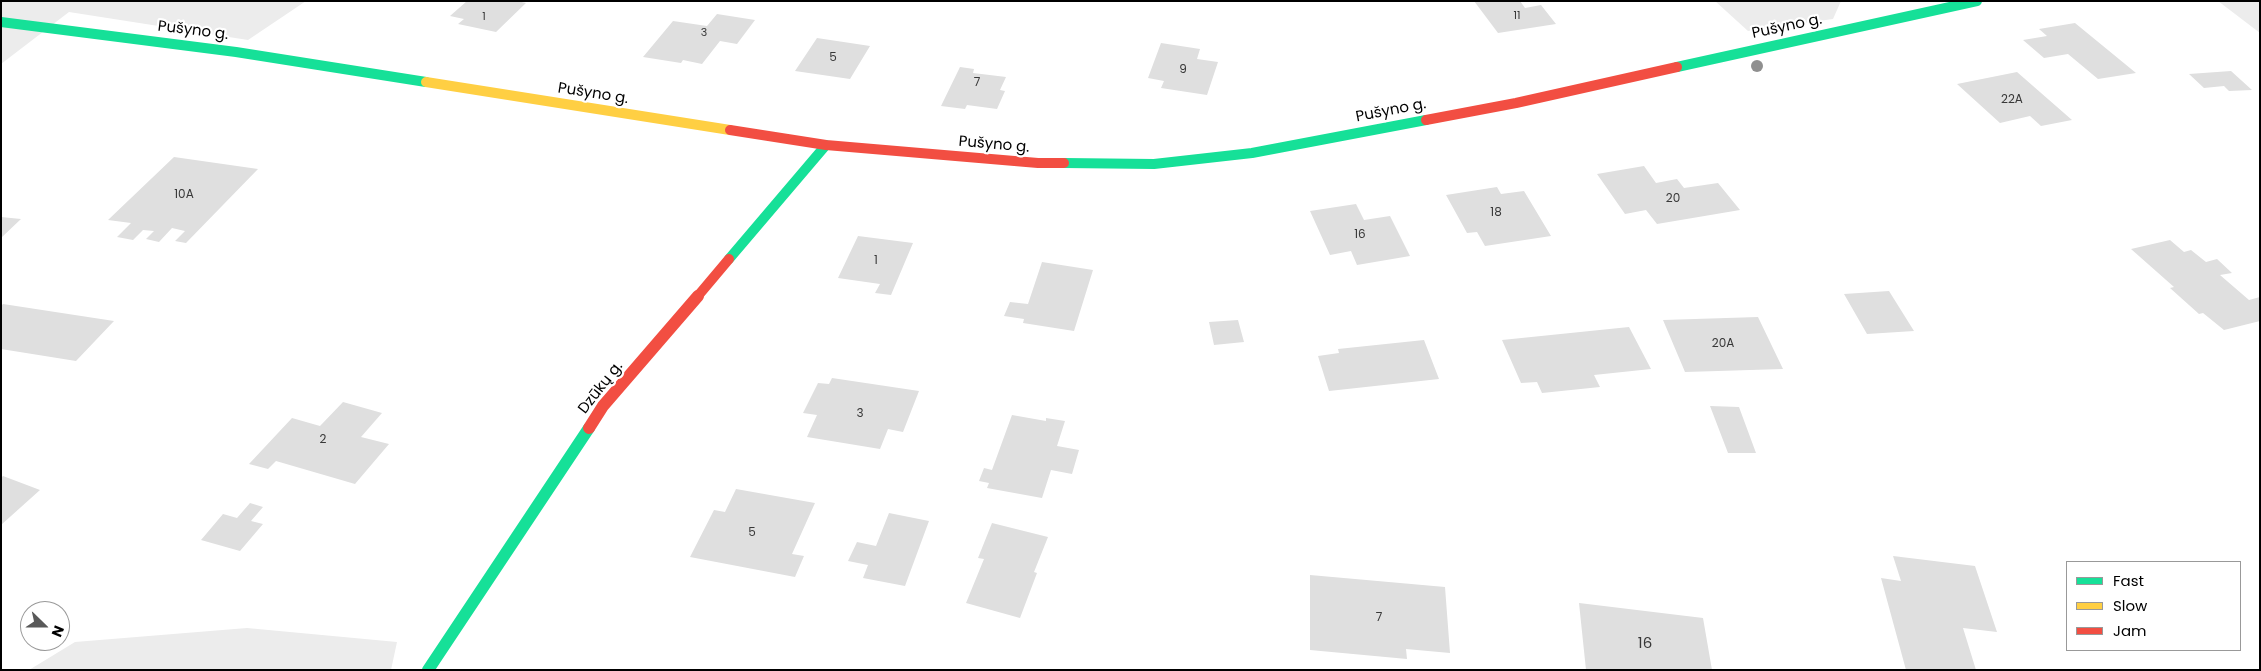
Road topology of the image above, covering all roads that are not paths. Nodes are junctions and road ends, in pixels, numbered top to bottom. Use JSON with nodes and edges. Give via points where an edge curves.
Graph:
{"nodes":[{"id":1,"x":1977,"y":1,"type":"edge"},
{"id":2,"x":1,"y":22,"type":"edge"},
{"id":3,"x":826,"y":146,"type":"junction"},
{"id":4,"x":428,"y":670,"type":"edge"}],
"edges":[{"from":1,"to":3,"type":"street","name":"Pušyno g.","via":[[1516,102],[1252,153],[1154,164],[1038,163]]},
{"from":2,"to":3,"type":"street","name":"Pušyno g.","via":[[236,52]]},
{"from":3,"to":4,"type":"street","name":"Dzūkų g.","via":[[602,406]]}]}
